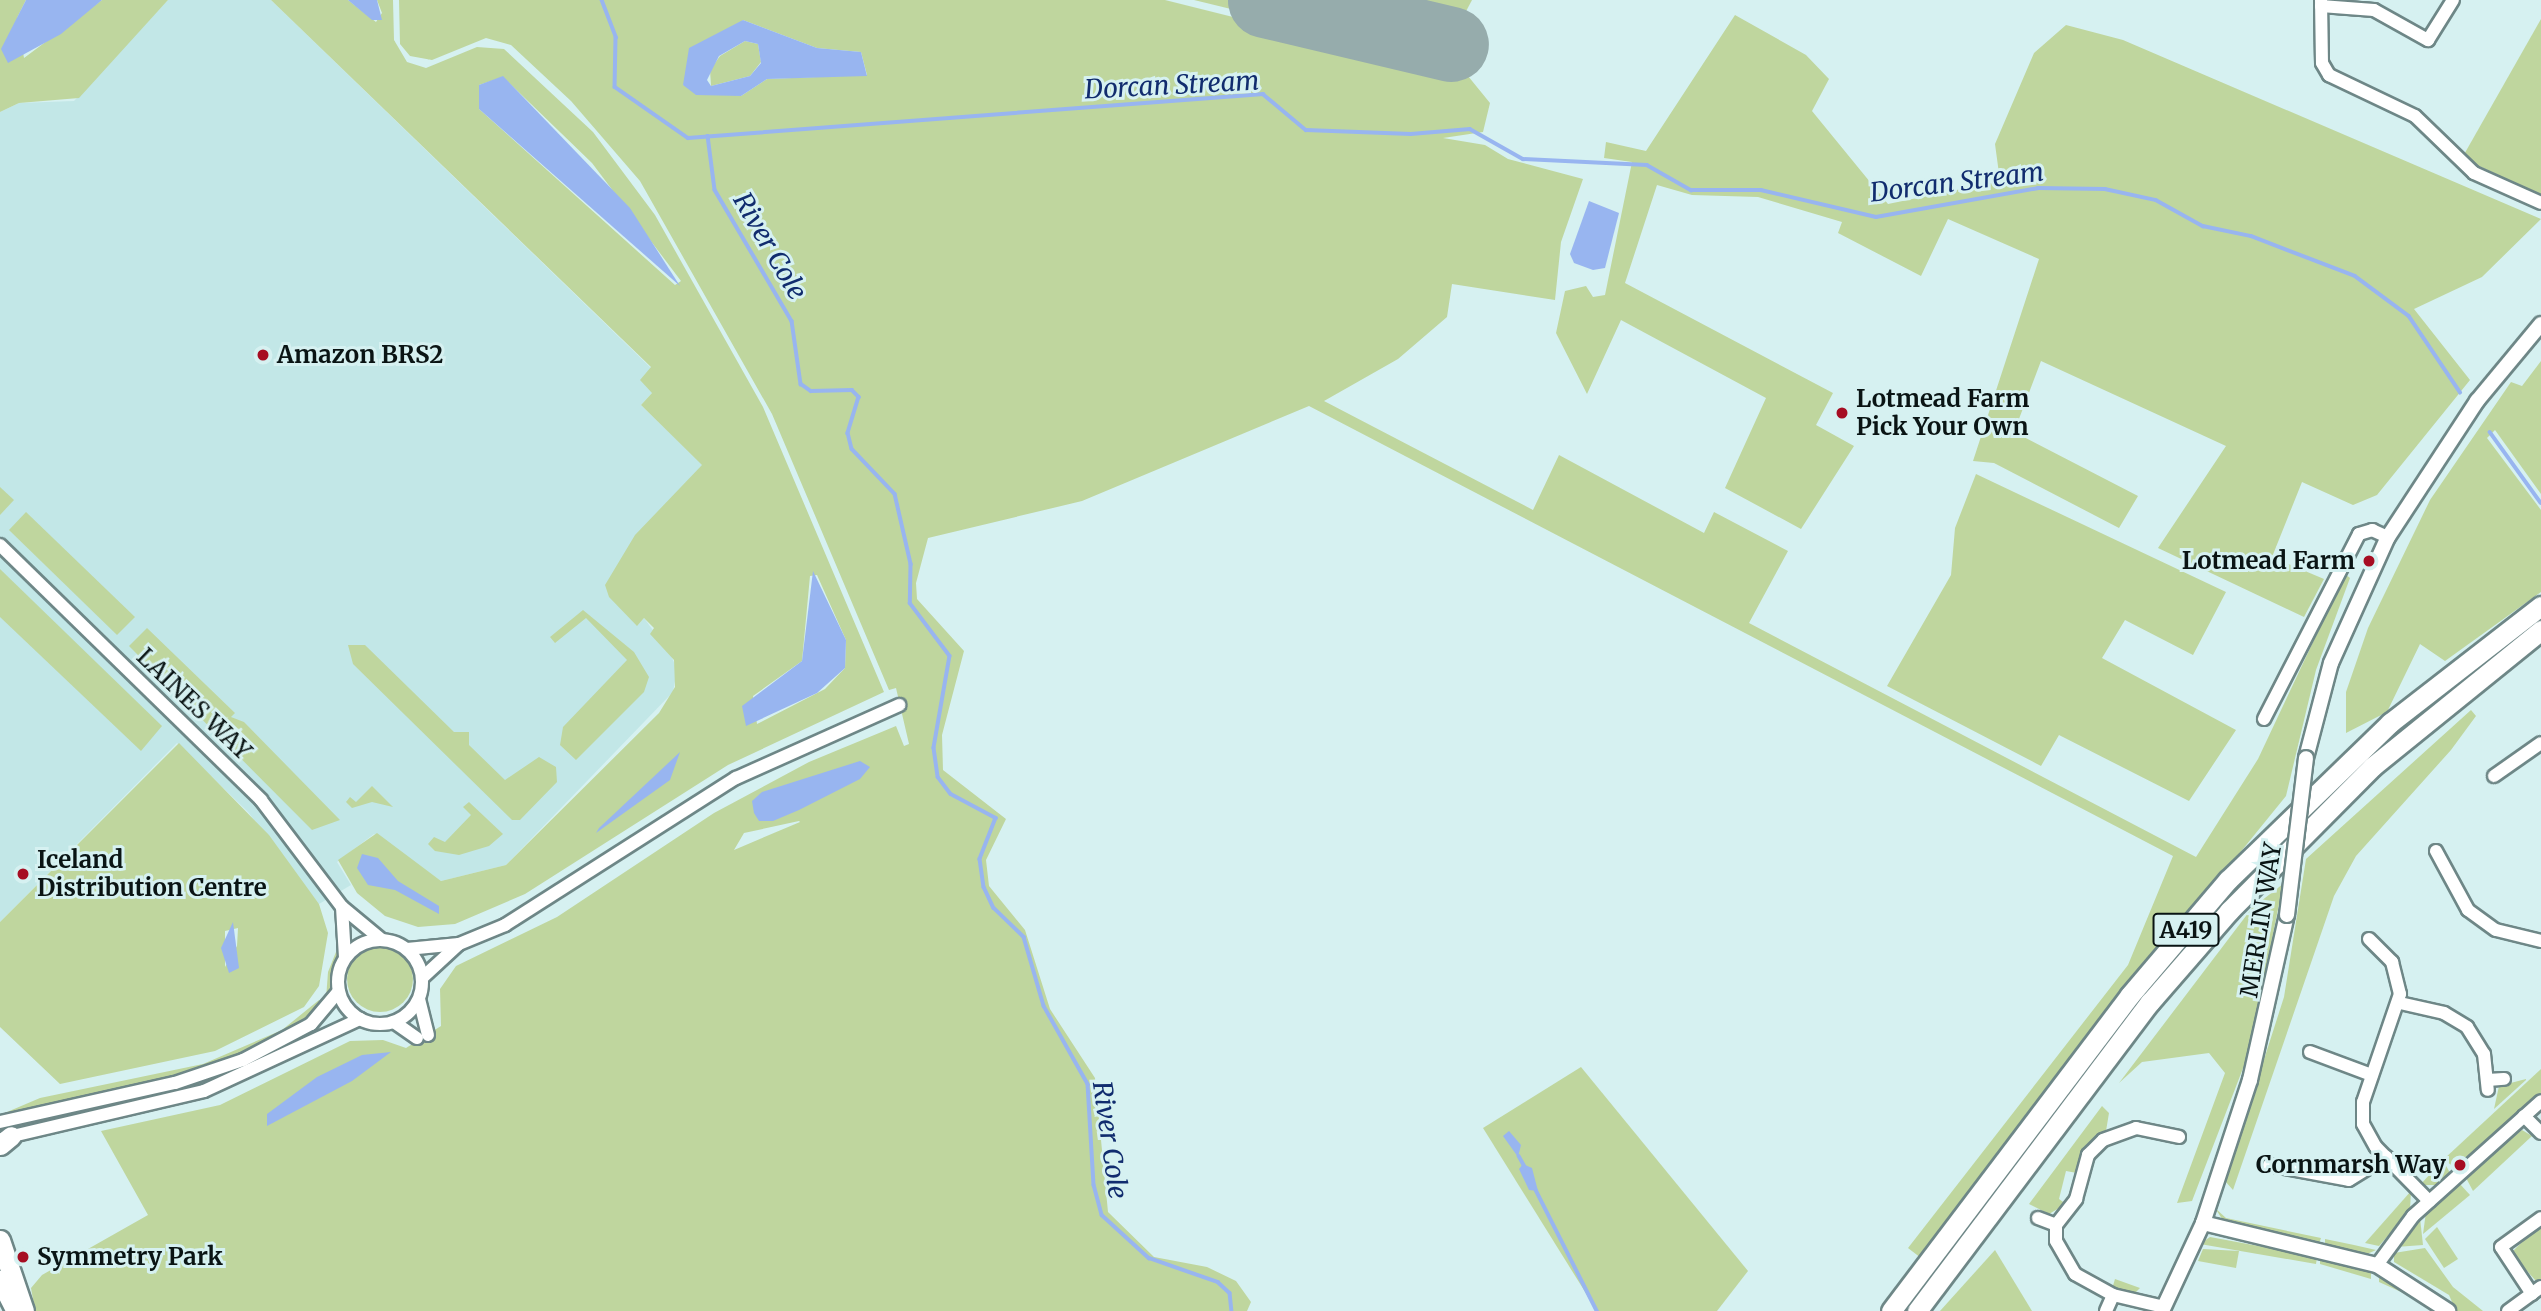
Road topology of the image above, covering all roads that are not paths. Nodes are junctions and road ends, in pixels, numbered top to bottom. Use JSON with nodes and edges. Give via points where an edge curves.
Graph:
{"nodes":[{"id":1,"x":2452,"y":0,"type":"edge"},
{"id":2,"x":2321,"y":3,"type":"edge"},
{"id":3,"x":2541,"y":203,"type":"edge"},
{"id":4,"x":2541,"y":324,"type":"edge"},
{"id":5,"x":2388,"y":537,"type":"junction"},
{"id":6,"x":0,"y":545,"type":"edge"},
{"id":7,"x":2541,"y":606,"type":"edge"},
{"id":8,"x":2541,"y":630,"type":"edge"},
{"id":9,"x":898,"y":705,"type":"dead end"},
{"id":10,"x":2264,"y":719,"type":"dead end"},
{"id":11,"x":2541,"y":743,"type":"edge"},
{"id":12,"x":2494,"y":776,"type":"dead end"},
{"id":13,"x":2436,"y":851,"type":"dead end"},
{"id":14,"x":342,"y":906,"type":"junction"},
{"id":15,"x":2369,"y":939,"type":"dead end"},
{"id":16,"x":382,"y":940,"type":"junction"},
{"id":17,"x":2541,"y":941,"type":"edge"},
{"id":18,"x":459,"y":944,"type":"junction"},
{"id":19,"x":407,"y":949,"type":"junction"},
{"id":20,"x":345,"y":958,"type":"junction"},
{"id":21,"x":422,"y":978,"type":"junction"},
{"id":22,"x":339,"y":990,"type":"junction"},
{"id":23,"x":419,"y":999,"type":"junction"},
{"id":24,"x":2400,"y":1003,"type":"junction"},
{"id":25,"x":360,"y":1019,"type":"junction"},
{"id":26,"x":394,"y":1022,"type":"junction"},
{"id":27,"x":2310,"y":1052,"type":"dead end"},
{"id":28,"x":2372,"y":1075,"type":"junction"},
{"id":29,"x":2504,"y":1079,"type":"dead end"},
{"id":30,"x":2541,"y":1101,"type":"edge"},
{"id":31,"x":2524,"y":1116,"type":"junction"},
{"id":32,"x":2541,"y":1133,"type":"edge"},
{"id":33,"x":3,"y":1135,"type":"edge"},
{"id":34,"x":2179,"y":1137,"type":"dead end"},
{"id":35,"x":2386,"y":1157,"type":"junction"},
{"id":36,"x":2269,"y":1165,"type":"dead end"},
{"id":37,"x":2429,"y":1201,"type":"junction"},
{"id":38,"x":2038,"y":1218,"type":"dead end"},
{"id":39,"x":2541,"y":1218,"type":"edge"},
{"id":40,"x":2203,"y":1223,"type":"junction"},
{"id":41,"x":2056,"y":1226,"type":"junction"},
{"id":42,"x":0,"y":1240,"type":"edge"},
{"id":43,"x":2377,"y":1265,"type":"junction"},
{"id":44,"x":0,"y":1280,"type":"edge"},
{"id":45,"x":2536,"y":1290,"type":"edge"},
{"id":46,"x":2113,"y":1295,"type":"junction"},
{"id":47,"x":2163,"y":1309,"type":"edge"},
{"id":48,"x":16,"y":1311,"type":"edge"},
{"id":49,"x":24,"y":1311,"type":"edge"},
{"id":50,"x":1891,"y":1311,"type":"edge"},
{"id":51,"x":1917,"y":1311,"type":"edge"},
{"id":52,"x":2106,"y":1311,"type":"edge"},
{"id":53,"x":2448,"y":1311,"type":"edge"},
{"id":54,"x":2508,"y":1311,"type":"edge"}],
"edges":[{"from":1,"to":2,"type":"street","via":[[2428,40],[2374,10]]},
{"from":2,"to":3,"type":"street","via":[[2322,63],[2329,75],[2415,116],[2474,173]]},
{"from":4,"to":5,"type":"street","name":"MERLIN WAY","via":[[2477,401]]},
{"from":5,"to":10,"type":"street","via":[[2372,530],[2359,534]]},
{"from":5,"to":40,"type":"street","name":"MERLIN WAY","bridge":true,"via":[[2331,663],[2306,758],[2287,915],[2265,1032]]},
{"from":6,"to":14,"type":"street","name":"LAINES WAY","via":[[261,800]]},
{"from":7,"to":50,"type":"highway","number":"A419","via":[[2390,723],[2228,880],[2123,1005]]},
{"from":8,"to":51,"type":"highway","number":"A419","via":[[2372,767],[2229,911],[2150,1002]]},
{"from":9,"to":18,"type":"street","via":[[736,778],[521,917]]},
{"from":11,"to":12,"type":"street"},
{"from":13,"to":17,"type":"street","via":[[2468,910],[2496,930]]},
{"from":14,"to":16,"type":"street","name":"LAINES WAY"},
{"from":14,"to":20,"type":"street"},
{"from":15,"to":24,"type":"street","via":[[2392,962]]},
{"from":16,"to":19,"type":"street"},
{"from":16,"to":20,"type":"street","via":[[361,944]]},
{"from":18,"to":19,"type":"street"},
{"from":18,"to":21,"type":"street"},
{"from":19,"to":21,"type":"street"},
{"from":20,"to":22,"type":"street"},
{"from":21,"to":23,"type":"street"},
{"from":22,"to":25,"type":"street"},
{"from":22,"to":33,"type":"street","via":[[311,1024],[243,1060]]},
{"from":23,"to":26,"type":"street"},
{"from":23,"to":26,"type":"street","via":[[422,1036]]},
{"from":24,"to":28,"type":"street"},
{"from":24,"to":29,"type":"street","via":[[2444,1013],[2467,1027],[2484,1054],[2488,1085]]},
{"from":25,"to":26,"type":"street"},
{"from":25,"to":33,"type":"street","via":[[204,1091]]},
{"from":27,"to":28,"type":"street"},
{"from":28,"to":35,"type":"street","via":[[2361,1117]]},
{"from":30,"to":31,"type":"street"},
{"from":31,"to":32,"type":"street"},
{"from":31,"to":37,"type":"street"},
{"from":34,"to":41,"type":"street","via":[[2136,1128],[2103,1140],[2083,1165],[2076,1199]]},
{"from":35,"to":36,"type":"street","via":[[2349,1180]]},
{"from":35,"to":37,"type":"street"},
{"from":37,"to":43,"type":"street"},
{"from":38,"to":41,"type":"street"},
{"from":39,"to":45,"type":"street","via":[[2501,1247]]},
{"from":40,"to":43,"type":"street"},
{"from":40,"to":47,"type":"street","name":"MERLIN WAY"},
{"from":41,"to":46,"type":"street","name":"MERLIN WAY","via":[[2056,1241],[2075,1274]]},
{"from":42,"to":49,"type":"highway"},
{"from":43,"to":53,"type":"street"},
{"from":44,"to":48,"type":"highway"},
{"from":45,"to":54,"type":"street"},
{"from":46,"to":47,"type":"street","name":"MERLIN WAY"},
{"from":46,"to":52,"type":"street"}]}
